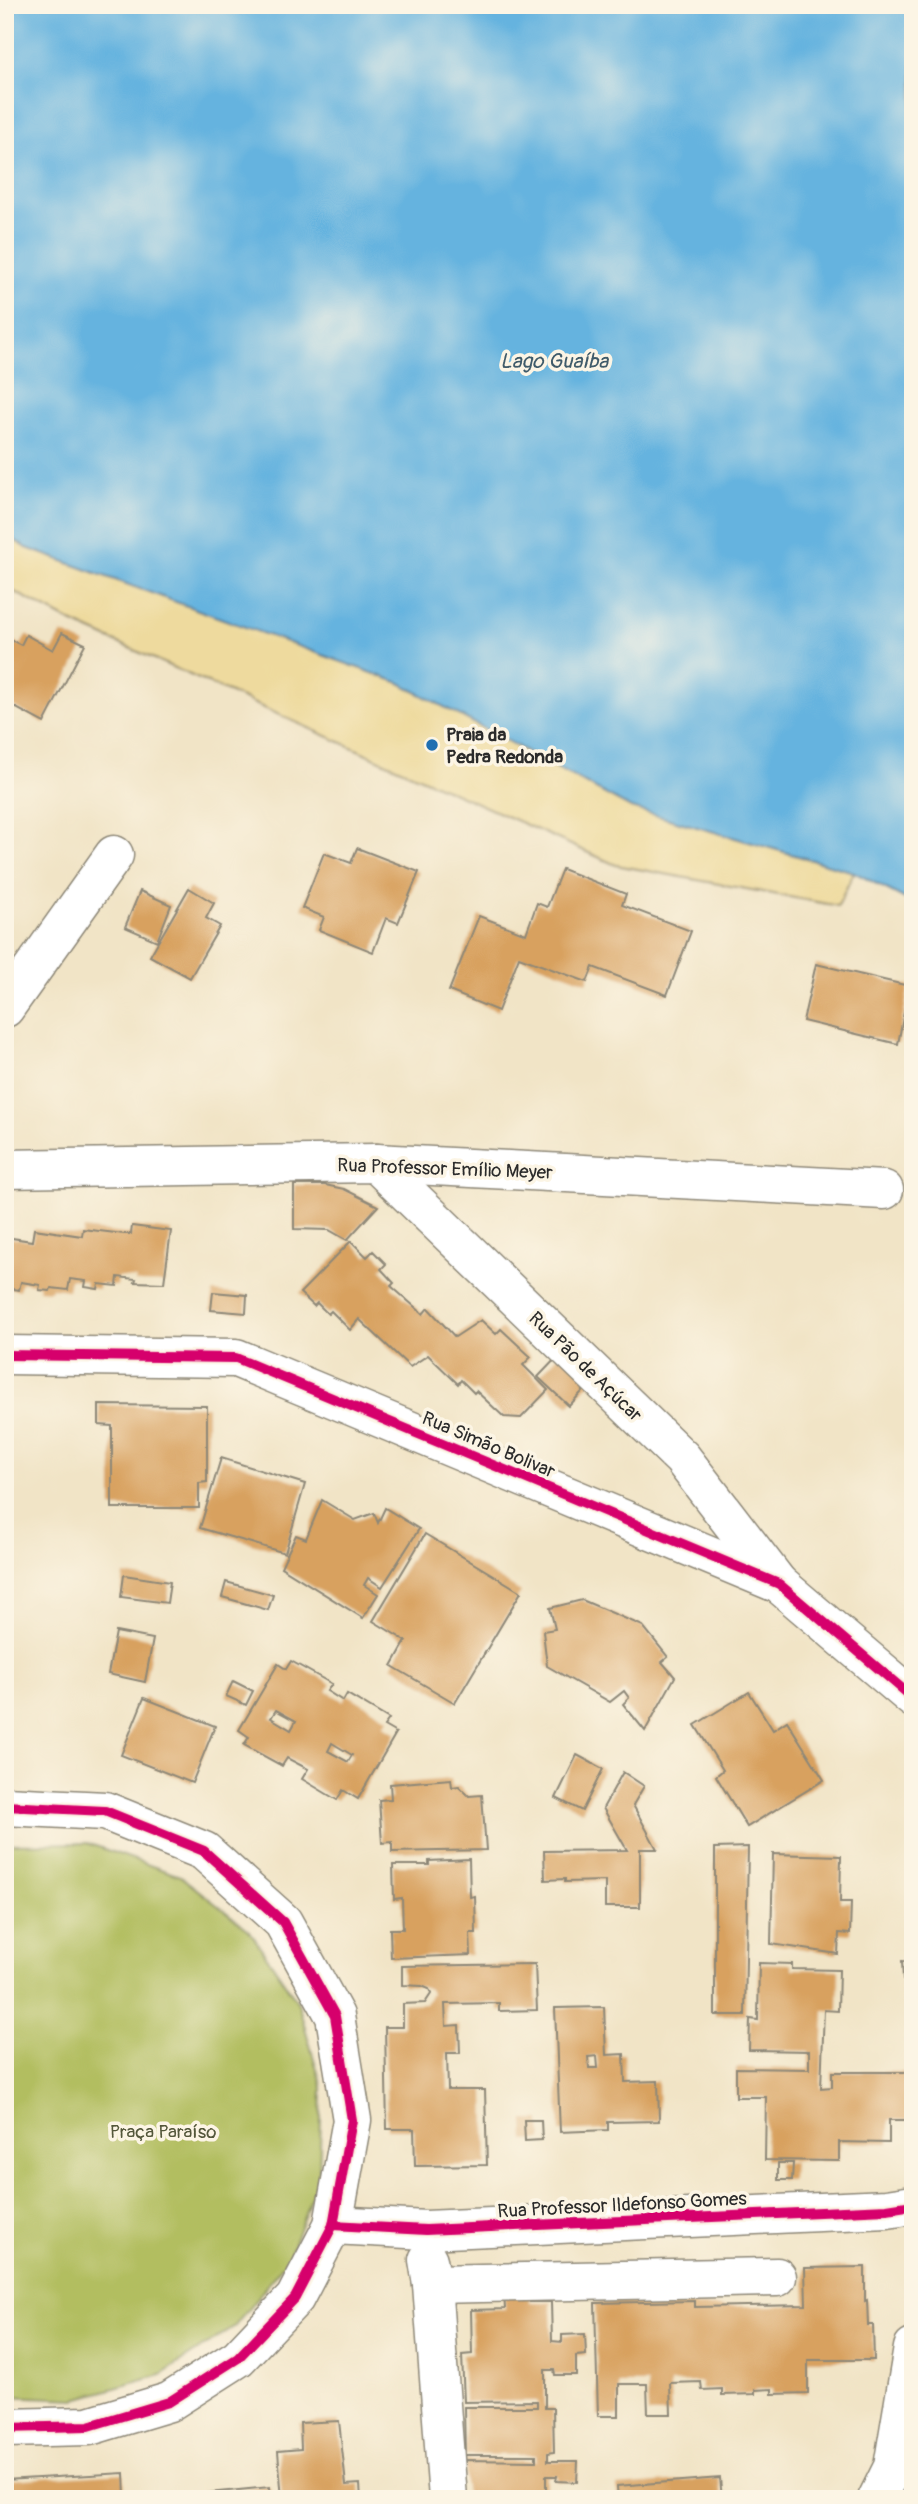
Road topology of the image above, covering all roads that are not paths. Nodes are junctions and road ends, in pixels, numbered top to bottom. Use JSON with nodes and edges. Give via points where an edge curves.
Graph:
{"nodes":[{"id":1,"x":114,"y":855,"type":"dead end"},
{"id":2,"x":5,"y":1008,"type":"edge"},
{"id":3,"x":376,"y":1163,"type":"junction"},
{"id":4,"x":5,"y":1169,"type":"edge"},
{"id":5,"x":884,"y":1190,"type":"dead end"},
{"id":6,"x":5,"y":1355,"type":"edge"},
{"id":7,"x":779,"y":1584,"type":"junction"},
{"id":8,"x":913,"y":1698,"type":"edge"},
{"id":9,"x":5,"y":1805,"type":"edge"},
{"id":10,"x":913,"y":2205,"type":"edge"},
{"id":11,"x":333,"y":2225,"type":"junction"},
{"id":12,"x":426,"y":2230,"type":"junction"},
{"id":13,"x":777,"y":2277,"type":"dead end"},
{"id":14,"x":432,"y":2284,"type":"junction"},
{"id":15,"x":913,"y":2348,"type":"edge"},
{"id":16,"x":5,"y":2428,"type":"edge"},
{"id":17,"x":448,"y":2499,"type":"edge"},
{"id":18,"x":877,"y":2499,"type":"edge"}],
"edges":[{"from":1,"to":2,"type":"street"},
{"from":3,"to":4,"type":"street","name":"Rua Professor Emílio Meyer"},
{"from":3,"to":5,"type":"street","name":"Rua Professor Emílio Meyer"},
{"from":3,"to":7,"type":"street","name":"Rua Pão de Açúcar","via":[[682,1458]]},
{"from":6,"to":7,"type":"street","name":"Rua Simão Bolivar","via":[[236,1358]]},
{"from":7,"to":8,"type":"street","name":"Rua Simão Bolivar"},
{"from":9,"to":11,"type":"street","via":[[105,1811],[204,1851],[283,1922],[334,2015],[337,2029],[352,2120]]},
{"from":10,"to":12,"type":"street","name":"Rua Professor Ildefonso Gomes","via":[[887,2210]]},
{"from":11,"to":12,"type":"street","name":"Rua Professor Ildefonso Gomes"},
{"from":11,"to":16,"type":"street","via":[[295,2298],[238,2358],[169,2402],[89,2426]]},
{"from":12,"to":14,"type":"street"},
{"from":13,"to":14,"type":"street"},
{"from":14,"to":17,"type":"street"},
{"from":15,"to":18,"type":"street","via":[[893,2467]]}]}
